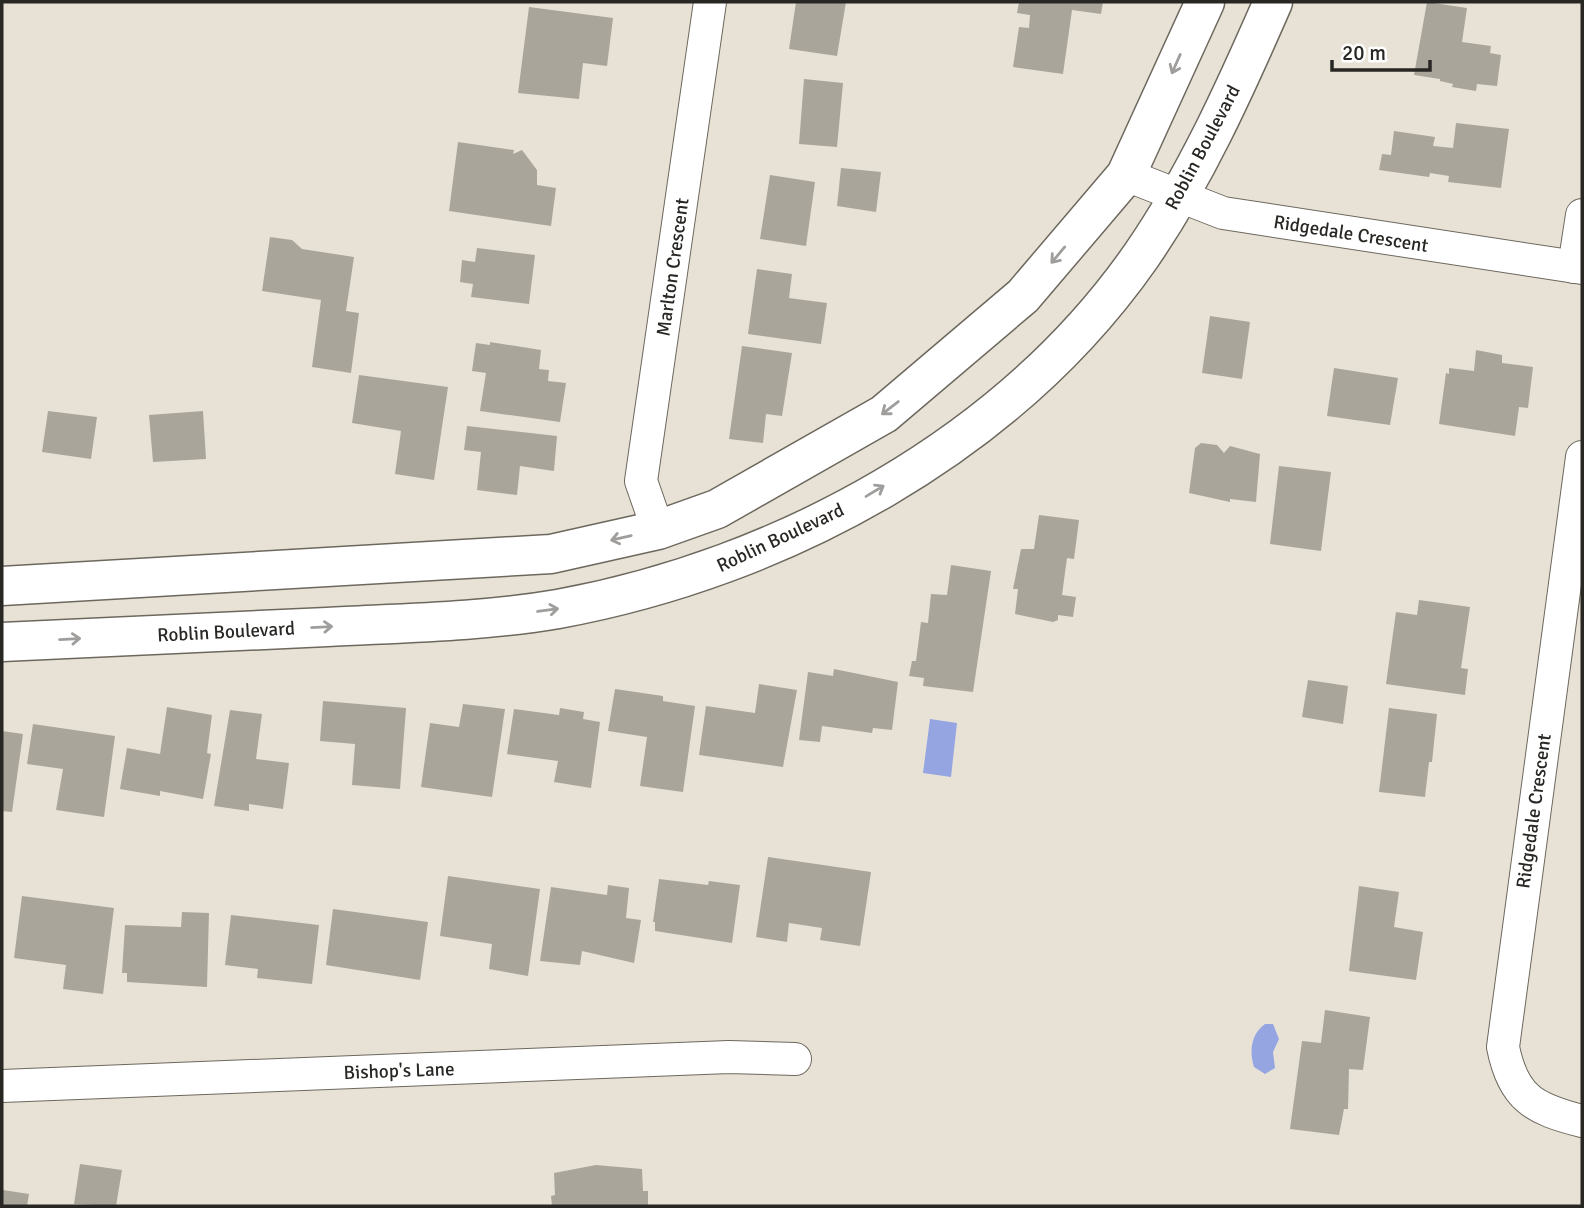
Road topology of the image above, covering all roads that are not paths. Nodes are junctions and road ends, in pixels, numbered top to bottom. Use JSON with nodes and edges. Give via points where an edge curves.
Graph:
{"nodes":[{"id":1,"x":710,"y":2,"type":"edge"},
{"id":2,"x":1205,"y":2,"type":"edge"},
{"id":3,"x":1273,"y":2,"type":"edge"},
{"id":4,"x":1126,"y":175,"type":"junction"},
{"id":5,"x":1178,"y":197,"type":"junction"},
{"id":6,"x":1582,"y":215,"type":"edge"},
{"id":7,"x":1578,"y":267,"type":"edge"},
{"id":8,"x":1582,"y":457,"type":"edge"},
{"id":9,"x":658,"y":530,"type":"junction"},
{"id":10,"x":2,"y":586,"type":"edge"},
{"id":11,"x":2,"y":642,"type":"edge"},
{"id":12,"x":796,"y":1059,"type":"dead end"},
{"id":13,"x":2,"y":1086,"type":"edge"},
{"id":14,"x":1582,"y":1121,"type":"edge"}],
"edges":[{"from":1,"to":9,"type":"street","name":"Marlton Crescent","via":[[641,481]]},
{"from":2,"to":4,"type":"main road","one_way":true},
{"from":3,"to":5,"type":"main road","name":"Roblin Boulevard"},
{"from":4,"to":5,"type":"street","name":"Ridgedale Crescent"},
{"from":4,"to":9,"type":"main road","one_way":true,"via":[[1023,296],[884,414],[717,509]]},
{"from":5,"to":7,"type":"street","name":"Ridgedale Crescent","via":[[1223,212],[1293,226]]},
{"from":11,"to":5,"type":"main road","name":"Roblin Boulevard","one_way":true,"via":[[491,618],[619,596],[700,573],[776,544],[852,505],[988,416],[1030,380],[1106,300]]},
{"from":6,"to":7,"type":"street"},
{"from":8,"to":14,"type":"street","name":"Ridgedale Crescent","via":[[1503,1047],[1508,1070],[1521,1092],[1554,1114]]},
{"from":9,"to":10,"type":"main road","one_way":true,"via":[[551,554]]},
{"from":12,"to":13,"type":"street","name":"Bishop's Lane","via":[[729,1057]]}]}
